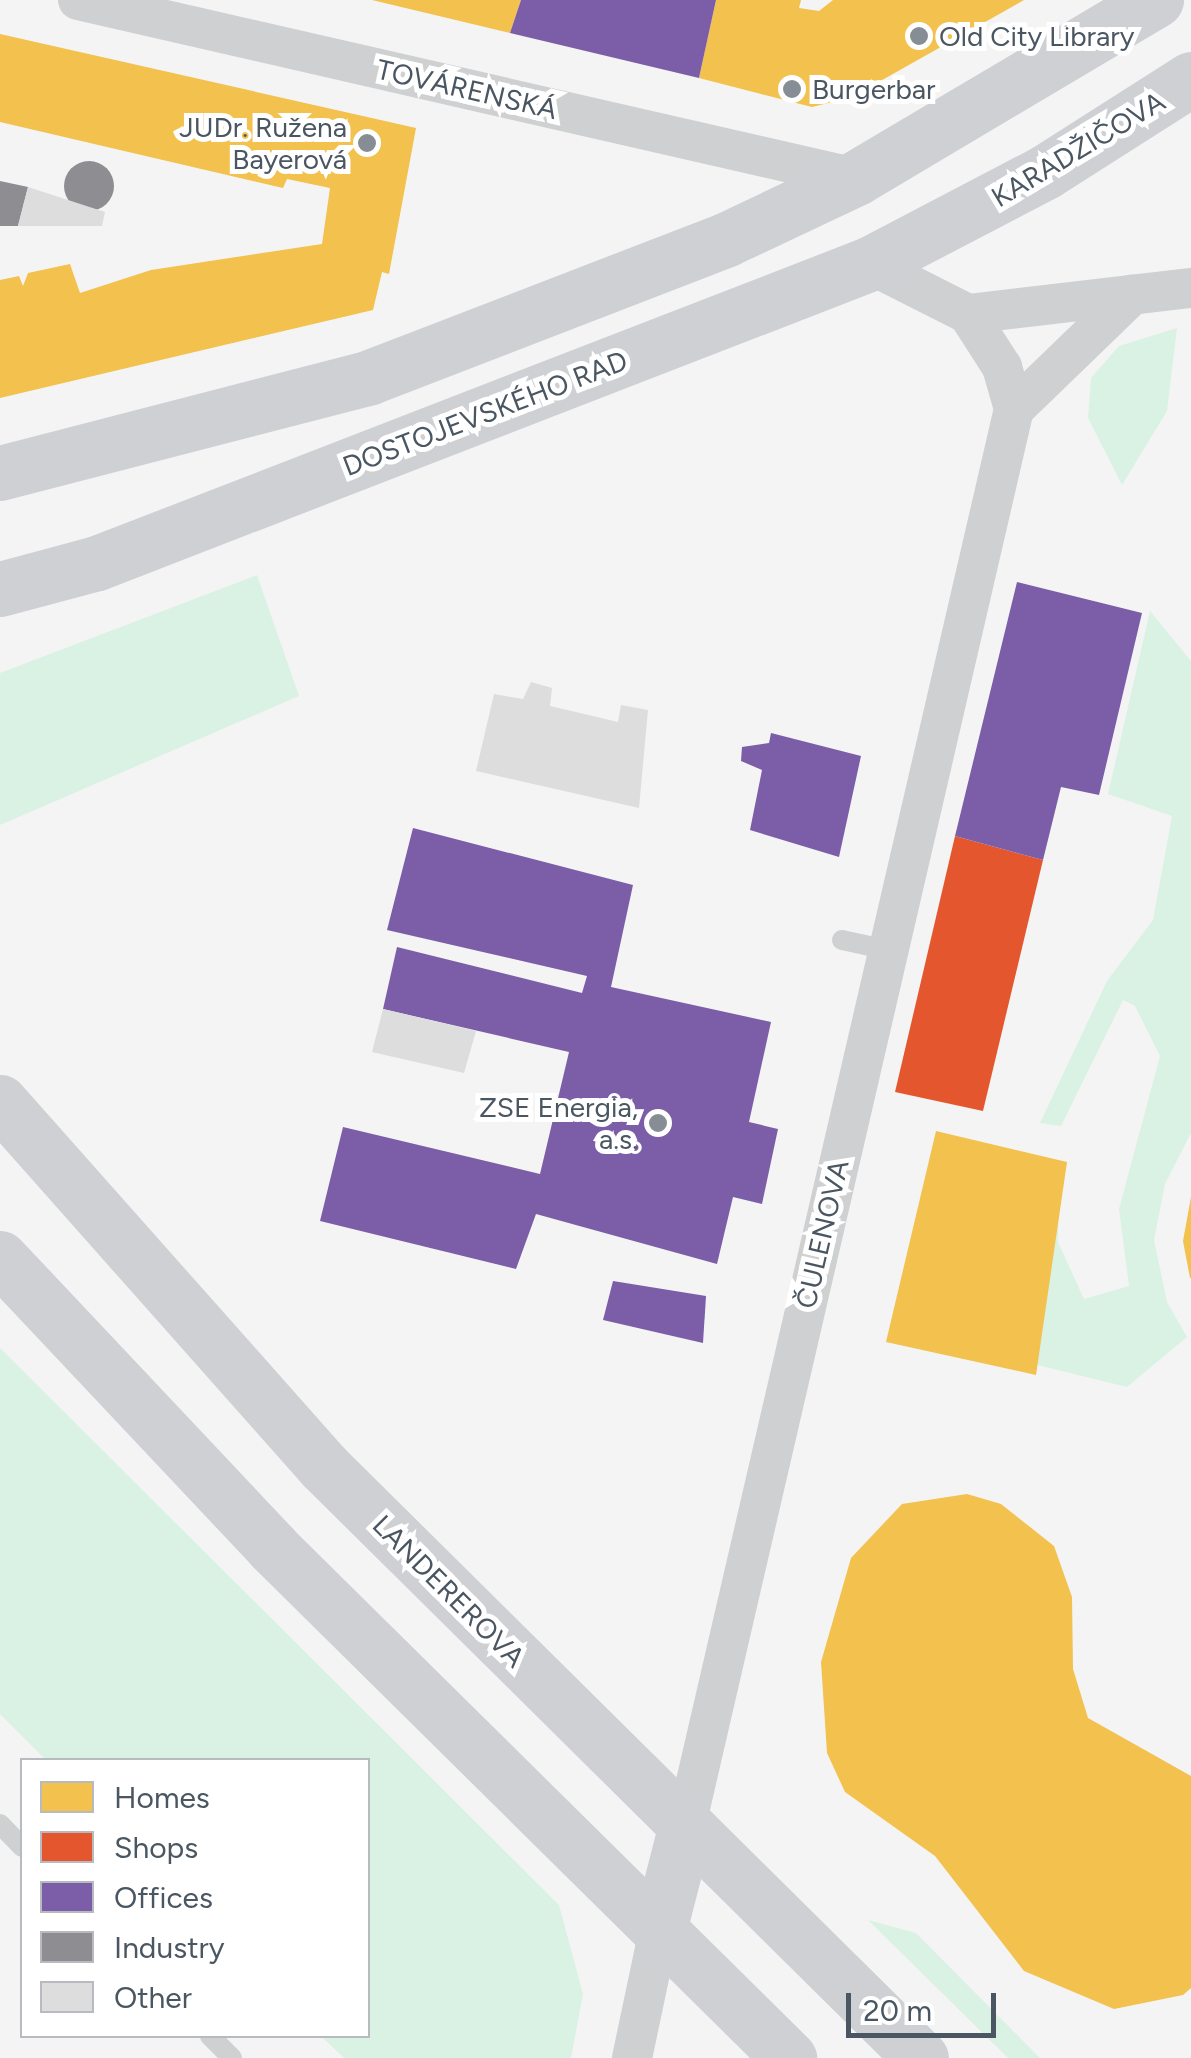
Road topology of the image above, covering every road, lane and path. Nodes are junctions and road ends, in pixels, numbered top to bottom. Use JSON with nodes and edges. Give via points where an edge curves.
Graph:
{"nodes":[{"id":1,"x":78,"y":0,"type":"edge"},
{"id":2,"x":1156,"y":0,"type":"edge"},
{"id":3,"x":1102,"y":21,"type":"edge"},
{"id":4,"x":1191,"y":79,"type":"edge"},
{"id":5,"x":856,"y":178,"type":"junction"},
{"id":6,"x":964,"y":217,"type":"joint"},
{"id":7,"x":869,"y":264,"type":"junction"},
{"id":8,"x":1191,"y":288,"type":"edge"},
{"id":9,"x":1132,"y":294,"type":"junction"},
{"id":10,"x":968,"y":314,"type":"junction"},
{"id":11,"x":1014,"y":409,"type":"junction"},
{"id":12,"x":0,"y":474,"type":"edge"},
{"id":13,"x":0,"y":590,"type":"edge"},
{"id":14,"x":842,"y":940,"type":"dead end"},
{"id":15,"x":888,"y":950,"type":"junction"},
{"id":16,"x":0,"y":1102,"type":"edge"},
{"id":17,"x":0,"y":1258,"type":"edge"},
{"id":18,"x":0,"y":1824,"type":"edge"},
{"id":19,"x":686,"y":1825,"type":"junction"},
{"id":20,"x":20,"y":1844,"type":"edge"},
{"id":21,"x":659,"y":1930,"type":"junction"},
{"id":22,"x":212,"y":2038,"type":"edge"},
{"id":23,"x":232,"y":2058,"type":"edge"},
{"id":24,"x":632,"y":2058,"type":"edge"},
{"id":25,"x":789,"y":2058,"type":"edge"},
{"id":26,"x":921,"y":2058,"type":"edge"}],
"edges":[{"from":1,"to":5,"type":"street","name":"TOVÁRENSKÁ"},
{"from":2,"to":3,"type":"main road"},
{"from":3,"to":5,"type":"main road"},
{"from":4,"to":6,"type":"main road","name":"KARADŽIČOVA"},
{"from":5,"to":12,"type":"main road","via":[[707,248],[370,378]]},
{"from":6,"to":7,"type":"main road","name":"DOSTOJEVSKÉHO RAD"},
{"from":7,"to":10,"type":"street"},
{"from":7,"to":13,"type":"main road","name":"DOSTOJEVSKÉHO RAD","via":[[97,563]]},
{"from":8,"to":9,"type":"street"},
{"from":9,"to":10,"type":"street"},
{"from":9,"to":11,"type":"street"},
{"from":10,"to":11,"type":"street","via":[[1002,368]]},
{"from":11,"to":15,"type":"street","name":"ČULENOVA"},
{"from":14,"to":15,"type":"lane"},
{"from":15,"to":19,"type":"street","name":"ČULENOVA"},
{"from":16,"to":19,"type":"main road","name":"LANDEREROVA","via":[[324,1467]]},
{"from":17,"to":21,"type":"main road","via":[[273,1548]]},
{"from":18,"to":20,"type":"lane"},
{"from":19,"to":21,"type":"main road","name":"ČULENOVA"},
{"from":19,"to":26,"type":"main road","name":"LANDEREROVA"},
{"from":21,"to":24,"type":"street","name":"ČULENOVA"},
{"from":21,"to":25,"type":"main road"},
{"from":22,"to":23,"type":"lane"}]}
